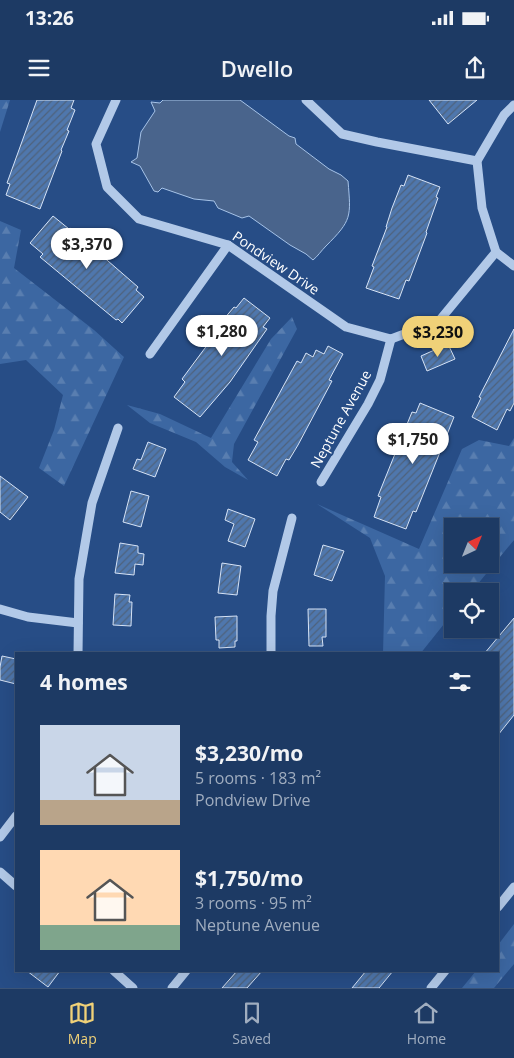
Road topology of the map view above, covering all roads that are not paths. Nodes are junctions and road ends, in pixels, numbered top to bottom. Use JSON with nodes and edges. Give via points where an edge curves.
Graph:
{"nodes":[{"id":1,"x":116,"y":100,"type":"edge"},
{"id":2,"x":306,"y":100,"type":"edge"},
{"id":3,"x":514,"y":106,"type":"edge"},
{"id":4,"x":477,"y":161,"type":"junction"},
{"id":5,"x":228,"y":245,"type":"junction"},
{"id":6,"x":496,"y":252,"type":"junction"},
{"id":7,"x":514,"y":266,"type":"edge"},
{"id":8,"x":391,"y":339,"type":"junction"},
{"id":9,"x":150,"y":354,"type":"dead end"},
{"id":10,"x":118,"y":428,"type":"dead end"},
{"id":11,"x":322,"y":482,"type":"dead end"},
{"id":12,"x":292,"y":518,"type":"dead end"},
{"id":13,"x":0,"y":609,"type":"edge"},
{"id":14,"x":78,"y":623,"type":"junction"},
{"id":15,"x":78,"y":652,"type":"edge"},
{"id":16,"x":271,"y":652,"type":"edge"},
{"id":17,"x":15,"y":817,"type":"edge"},
{"id":18,"x":0,"y":838,"type":"edge"},
{"id":19,"x":0,"y":872,"type":"edge"},
{"id":20,"x":15,"y":885,"type":"edge"},
{"id":21,"x":514,"y":887,"type":"edge"},
{"id":22,"x":499,"y":906,"type":"edge"},
{"id":23,"x":115,"y":972,"type":"edge"},
{"id":24,"x":185,"y":972,"type":"edge"},
{"id":25,"x":444,"y":972,"type":"edge"},
{"id":26,"x":134,"y":988,"type":"edge"},
{"id":27,"x":172,"y":988,"type":"edge"},
{"id":28,"x":431,"y":988,"type":"edge"}],
"edges":[{"from":1,"to":5,"type":"street","name":"Pondview Drive","via":[[96,144],[107,186],[139,219]]},
{"from":2,"to":4,"type":"street","via":[[342,134]]},
{"from":3,"to":4,"type":"street","via":[[504,115]]},
{"from":4,"to":6,"type":"street","via":[[482,208]]},
{"from":5,"to":8,"type":"street","name":"Pondview Drive","via":[[346,327]]},
{"from":5,"to":9,"type":"street"},
{"from":6,"to":7,"type":"street"},
{"from":6,"to":8,"type":"street","via":[[439,321]]},
{"from":8,"to":11,"type":"street","name":"Neptune Avenue","via":[[380,380]]},
{"from":10,"to":14,"type":"street","via":[[92,503],[79,579]]},
{"from":12,"to":16,"type":"street","via":[[273,591]]},
{"from":13,"to":14,"type":"street","via":[[28,617]]},
{"from":14,"to":15,"type":"street"},
{"from":17,"to":18,"type":"street"},
{"from":19,"to":20,"type":"street"},
{"from":21,"to":22,"type":"street"},
{"from":23,"to":26,"type":"street"},
{"from":24,"to":27,"type":"street"},
{"from":25,"to":28,"type":"street"}]}
